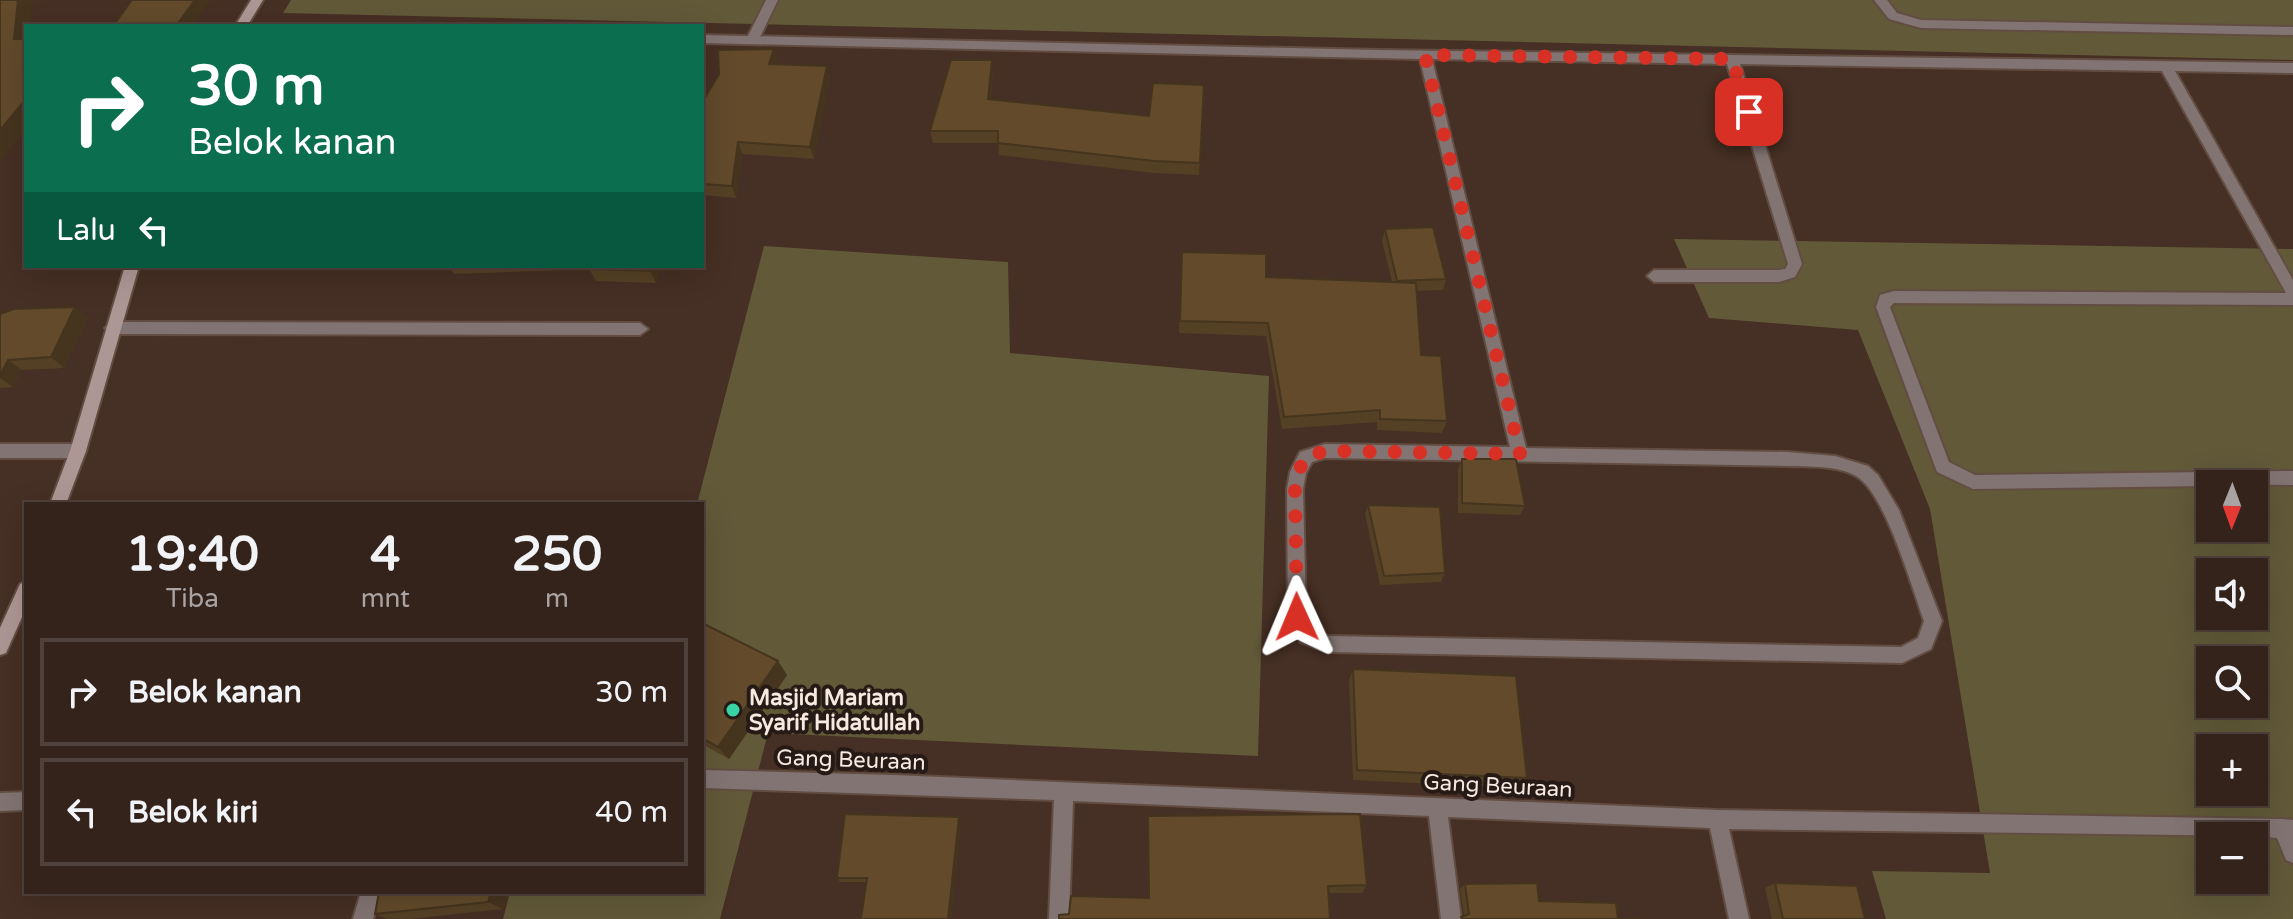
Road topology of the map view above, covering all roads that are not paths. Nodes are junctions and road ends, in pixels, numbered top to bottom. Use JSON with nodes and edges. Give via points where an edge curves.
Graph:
{"nodes":[{"id":1,"x":257,"y":0,"type":"edge"},
{"id":2,"x":772,"y":0,"type":"edge"},
{"id":3,"x":1880,"y":0,"type":"edge"},
{"id":4,"x":242,"y":24,"type":"edge"},
{"id":5,"x":2293,"y":31,"type":"edge"},
{"id":6,"x":704,"y":39,"type":"edge"},
{"id":7,"x":752,"y":40,"type":"junction"},
{"id":8,"x":1425,"y":55,"type":"junction"},
{"id":9,"x":1732,"y":59,"type":"junction"},
{"id":10,"x":2293,"y":68,"type":"edge"},
{"id":11,"x":2168,"y":69,"type":"junction"},
{"id":12,"x":131,"y":268,"type":"edge"},
{"id":13,"x":1654,"y":276,"type":"dead end"},
{"id":14,"x":2293,"y":296,"type":"edge"},
{"id":15,"x":112,"y":328,"type":"junction"},
{"id":16,"x":640,"y":329,"type":"dead end"},
{"id":17,"x":0,"y":451,"type":"edge"},
{"id":18,"x":78,"y":451,"type":"junction"},
{"id":19,"x":1520,"y":454,"type":"junction"},
{"id":20,"x":2293,"y":478,"type":"edge"},
{"id":21,"x":59,"y":502,"type":"edge"},
{"id":22,"x":22,"y":614,"type":"edge"},
{"id":23,"x":0,"y":647,"type":"edge"},
{"id":24,"x":704,"y":779,"type":"edge"},
{"id":25,"x":1064,"y":791,"type":"junction"},
{"id":26,"x":24,"y":801,"type":"edge"},
{"id":27,"x":0,"y":802,"type":"edge"},
{"id":28,"x":1437,"y":807,"type":"junction"},
{"id":29,"x":1717,"y":819,"type":"junction"},
{"id":30,"x":2287,"y":828,"type":"edge"},
{"id":31,"x":2293,"y":853,"type":"edge"},
{"id":32,"x":370,"y":894,"type":"edge"},
{"id":33,"x":363,"y":919,"type":"edge"},
{"id":34,"x":1059,"y":919,"type":"edge"},
{"id":35,"x":1451,"y":919,"type":"edge"},
{"id":36,"x":1739,"y":919,"type":"edge"}],
"edges":[{"from":1,"to":4,"type":"main road"},
{"from":2,"to":7,"type":"street"},
{"from":3,"to":5,"type":"street","via":[[1893,16],[1921,24]]},
{"from":6,"to":7,"type":"street"},
{"from":7,"to":8,"type":"street"},
{"from":8,"to":9,"type":"street"},
{"from":8,"to":19,"type":"street"},
{"from":9,"to":11,"type":"street"},
{"from":9,"to":13,"type":"street","via":[[1795,264],[1790,273],[1779,276]]},
{"from":10,"to":11,"type":"street"},
{"from":11,"to":14,"type":"street"},
{"from":12,"to":15,"type":"main road"},
{"from":14,"to":20,"type":"street","via":[[1894,297],[1885,299],[1883,307],[1943,467],[1958,477],[1973,482]]},
{"from":15,"to":16,"type":"street"},
{"from":15,"to":18,"type":"main road"},
{"from":17,"to":18,"type":"street"},
{"from":18,"to":21,"type":"main road"},
{"from":19,"to":19,"type":"street","via":[[1788,459],[1864,471],[1882,490],[1933,621],[1925,643],[1902,655],[1328,644],[1306,636],[1297,617],[1295,489],[1306,457],[1325,451]]},
{"from":22,"to":23,"type":"main road"},
{"from":24,"to":25,"type":"street","name":"Gang Beuraan"},
{"from":25,"to":28,"type":"street","name":"Gang Beuraan"},
{"from":25,"to":34,"type":"street"},
{"from":26,"to":27,"type":"street"},
{"from":28,"to":29,"type":"street","name":"Gang Beuraan"},
{"from":28,"to":35,"type":"street"},
{"from":29,"to":30,"type":"street","name":"Gang Beuraan"},
{"from":29,"to":36,"type":"street"},
{"from":30,"to":31,"type":"street"},
{"from":32,"to":33,"type":"street"}]}
